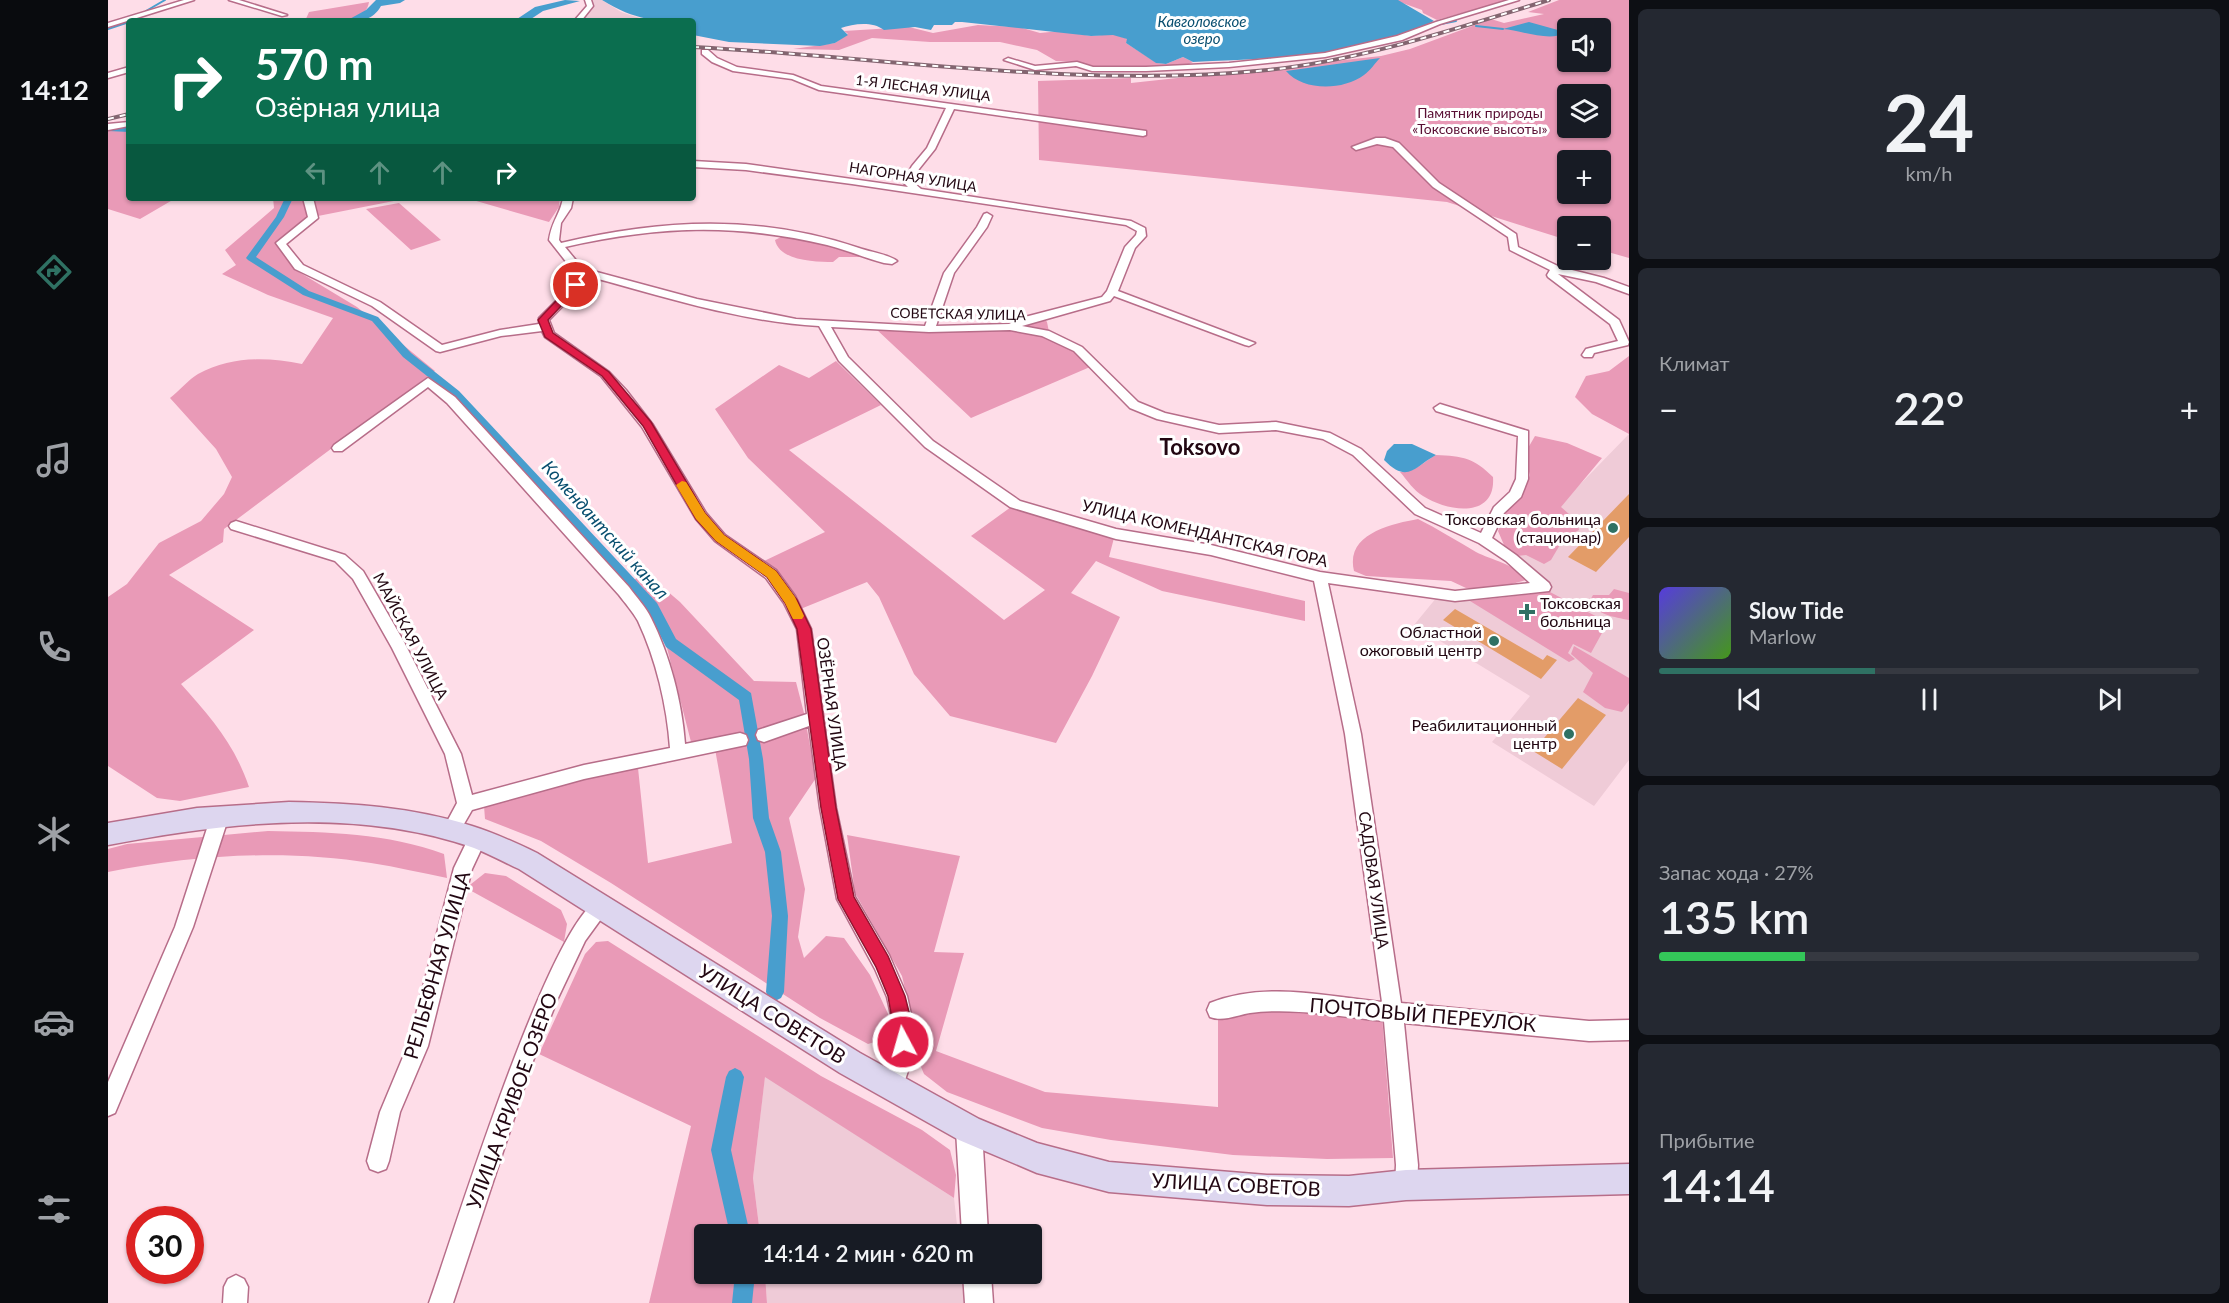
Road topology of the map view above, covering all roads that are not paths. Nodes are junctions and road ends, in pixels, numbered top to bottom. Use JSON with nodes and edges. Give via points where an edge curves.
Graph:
{"nodes":[{"id":1,"x":191,"y":0,"type":"edge"},
{"id":2,"x":232,"y":0,"type":"edge"},
{"id":3,"x":588,"y":0,"type":"edge"},
{"id":4,"x":1516,"y":0,"type":"edge"},
{"id":5,"x":131,"y":18,"type":"edge"},
{"id":6,"x":278,"y":18,"type":"edge"},
{"id":7,"x":580,"y":18,"type":"edge"},
{"id":8,"x":126,"y":20,"type":"edge"},
{"id":9,"x":108,"y":25,"type":"edge"},
{"id":10,"x":705,"y":52,"type":"dead end"},
{"id":11,"x":1008,"y":60,"type":"dead end"},
{"id":12,"x":126,"y":70,"type":"edge"},
{"id":13,"x":108,"y":76,"type":"edge"},
{"id":14,"x":951,"y":106,"type":"junction"},
{"id":15,"x":126,"y":124,"type":"edge"},
{"id":16,"x":108,"y":127,"type":"edge"},
{"id":17,"x":1143,"y":133,"type":"dead end"},
{"id":18,"x":1356,"y":147,"type":"dead end"},
{"id":19,"x":696,"y":164,"type":"edge"},
{"id":20,"x":919,"y":192,"type":"junction"},
{"id":21,"x":309,"y":201,"type":"edge"},
{"id":22,"x":567,"y":201,"type":"edge"},
{"id":23,"x":987,"y":216,"type":"dead end"},
{"id":24,"x":559,"y":246,"type":"junction"},
{"id":25,"x":892,"y":261,"type":"dead end"},
{"id":26,"x":1556,"y":269,"type":"junction"},
{"id":27,"x":589,"y":273,"type":"junction"},
{"id":28,"x":1629,"y":291,"type":"edge"},
{"id":29,"x":1112,"y":292,"type":"junction"},
{"id":30,"x":824,"y":325,"type":"junction"},
{"id":31,"x":545,"y":327,"type":"junction"},
{"id":32,"x":1010,"y":327,"type":"junction"},
{"id":33,"x":929,"y":329,"type":"junction"},
{"id":34,"x":1248,"y":343,"type":"dead end"},
{"id":35,"x":1588,"y":355,"type":"dead end"},
{"id":36,"x":1440,"y":408,"type":"dead end"},
{"id":37,"x":338,"y":448,"type":"dead end"},
{"id":38,"x":236,"y":526,"type":"dead end"},
{"id":39,"x":1484,"y":540,"type":"junction"},
{"id":40,"x":1320,"y":577,"type":"junction"},
{"id":41,"x":1544,"y":587,"type":"joint"},
{"id":42,"x":815,"y":718,"type":"junction"},
{"id":43,"x":764,"y":735,"type":"dead end"},
{"id":44,"x":740,"y":740,"type":"dead end"},
{"id":45,"x":678,"y":752,"type":"junction"},
{"id":46,"x":465,"y":804,"type":"junction"},
{"id":47,"x":220,"y":816,"type":"junction"},
{"id":48,"x":451,"y":831,"type":"junction"},
{"id":49,"x":108,"y":834,"type":"edge"},
{"id":50,"x":477,"y":839,"type":"junction"},
{"id":51,"x":600,"y":908,"type":"junction"},
{"id":52,"x":1217,"y":1010,"type":"dead end"},
{"id":53,"x":1393,"y":1012,"type":"junction"},
{"id":54,"x":1629,"y":1030,"type":"edge"},
{"id":55,"x":893,"y":1088,"type":"junction"},
{"id":56,"x":108,"y":1106,"type":"edge"},
{"id":57,"x":969,"y":1130,"type":"junction"},
{"id":58,"x":378,"y":1161,"type":"dead end"},
{"id":59,"x":1629,"y":1179,"type":"edge"},
{"id":60,"x":1406,"y":1185,"type":"junction"},
{"id":61,"x":974,"y":1224,"type":"edge"},
{"id":62,"x":978,"y":1284,"type":"edge"},
{"id":63,"x":441,"y":1303,"type":"edge"},
{"id":64,"x":979,"y":1303,"type":"edge"}],
"edges":[{"from":1,"to":5,"type":"street"},
{"from":2,"to":6,"type":"street","via":[[284,15]]},
{"from":3,"to":7,"type":"street","via":[[590,6]]},
{"from":4,"to":11,"type":"street","via":[[1438,22],[1399,38],[1325,55],[1194,67],[1092,69],[1077,64],[1035,68]]},
{"from":8,"to":9,"type":"street"},
{"from":10,"to":14,"type":"street","name":"1-Я ЛЕСНАЯ УЛИЦА","via":[[733,70],[794,77],[819,88]]},
{"from":12,"to":13,"type":"street"},
{"from":14,"to":17,"type":"street","name":"1-Я ЛЕСНАЯ УЛИЦА"},
{"from":14,"to":20,"type":"street","via":[[931,149],[908,182]]},
{"from":15,"to":16,"type":"street"},
{"from":18,"to":26,"type":"street","via":[[1376,141],[1396,145],[1436,185],[1513,237],[1513,248]]},
{"from":19,"to":20,"type":"street","name":"НАГОРНАЯ УЛИЦА","via":[[746,167]]},
{"from":20,"to":29,"type":"street","name":"НАГОРНАЯ УЛИЦА","via":[[1128,223],[1142,230],[1130,247]]},
{"from":21,"to":31,"type":"street","via":[[314,218],[281,243],[299,267],[376,304],[440,349],[500,333]]},
{"from":22,"to":24,"type":"street","via":[[556,223],[554,240]]},
{"from":23,"to":33,"type":"street","via":[[949,273]]},
{"from":24,"to":25,"type":"street","via":[[661,227],[715,225],[833,243]]},
{"from":24,"to":27,"type":"street","via":[[575,266]]},
{"from":26,"to":28,"type":"street"},
{"from":26,"to":35,"type":"street","via":[[1552,275],[1615,322],[1624,343],[1590,351]]},
{"from":27,"to":30,"type":"street","name":"СОВЕТСКАЯ УЛИЦА","via":[[696,302]]},
{"from":27,"to":31,"type":"street","via":[[552,308],[543,320]]},
{"from":29,"to":32,"type":"street","via":[[1106,299]]},
{"from":29,"to":34,"type":"street"},
{"from":30,"to":33,"type":"street","name":"СОВЕТСКАЯ УЛИЦА"},
{"from":30,"to":40,"type":"street","name":"УЛИЦА КОМЕНДАНТСКАЯ ГОРА","via":[[843,359],[928,444],[1015,504],[1116,534],[1211,550]]},
{"from":31,"to":42,"type":"street","name":"ОЗЁРНАЯ УЛИЦА","via":[[563,346],[605,374],[647,425],[701,516],[720,538],[771,574],[790,600],[804,629]]},
{"from":32,"to":33,"type":"street","name":"СОВЕТСКАЯ УЛИЦА"},
{"from":32,"to":39,"type":"street","name":"СОВЕТСКАЯ УЛИЦА","via":[[1045,333],[1078,349],[1134,405],[1161,416],[1220,429],[1276,426],[1326,436],[1357,452],[1420,511]]},
{"from":36,"to":39,"type":"street","via":[[1524,434],[1522,479],[1516,494],[1499,510]]},
{"from":37,"to":45,"type":"street","via":[[428,381],[451,400],[644,618],[663,669]]},
{"from":38,"to":46,"type":"street","name":"МАЙСКАЯ УЛИЦА","via":[[340,558],[358,575],[453,754]]},
{"from":39,"to":41,"type":"street","name":"СОВЕТСКАЯ УЛИЦА"},
{"from":40,"to":41,"type":"street","name":"УЛИЦА КОМЕНДАНТСКАЯ ГОРА","via":[[1455,596]]},
{"from":40,"to":53,"type":"street","name":"САДОВАЯ УЛИЦА","via":[[1353,734]]},
{"from":42,"to":43,"type":"street"},
{"from":42,"to":55,"type":"street","name":"ОЗЁРНАЯ УЛИЦА","via":[[846,899],[882,962],[897,996],[904,1028],[903,1056]]},
{"from":44,"to":45,"type":"street"},
{"from":45,"to":46,"type":"street"},
{"from":46,"to":48,"type":"street"},
{"from":47,"to":48,"type":"main road","name":"УЛИЦА СОВЕТОВ","via":[[368,816]]},
{"from":47,"to":49,"type":"main road","name":"УЛИЦА СОВЕТОВ"},
{"from":47,"to":56,"type":"street","via":[[185,922]]},
{"from":48,"to":50,"type":"main road","name":"УЛИЦА СОВЕТОВ"},
{"from":50,"to":51,"type":"main road","name":"УЛИЦА СОВЕТОВ","via":[[528,861]]},
{"from":50,"to":58,"type":"street","name":"РЕЛЬЕФНАЯ УЛИЦА","via":[[463,868],[418,1046],[390,1112]]},
{"from":51,"to":55,"type":"main road","name":"УЛИЦА СОВЕТОВ"},
{"from":51,"to":63,"type":"street","name":"УЛИЦА КРИВОЕ ОЗЕРО","via":[[578,935],[550,993]]},
{"from":52,"to":53,"type":"street","name":"ПОЧТОВЫЙ ПЕРЕУЛОК","via":[[1284,1002]]},
{"from":53,"to":54,"type":"street","name":"ПОЧТОВЫЙ ПЕРЕУЛОК","via":[[1589,1031]]},
{"from":53,"to":60,"type":"street","name":"САДОВАЯ УЛИЦА"},
{"from":55,"to":57,"type":"main road","name":"УЛИЦА СОВЕТОВ"},
{"from":57,"to":60,"type":"main road","name":"УЛИЦА СОВЕТОВ","via":[[1037,1158],[1109,1177],[1267,1190],[1349,1191]]},
{"from":57,"to":61,"type":"street"},
{"from":59,"to":60,"type":"main road","name":"УЛИЦА СОВЕТОВ"},
{"from":62,"to":64,"type":"street"}]}
